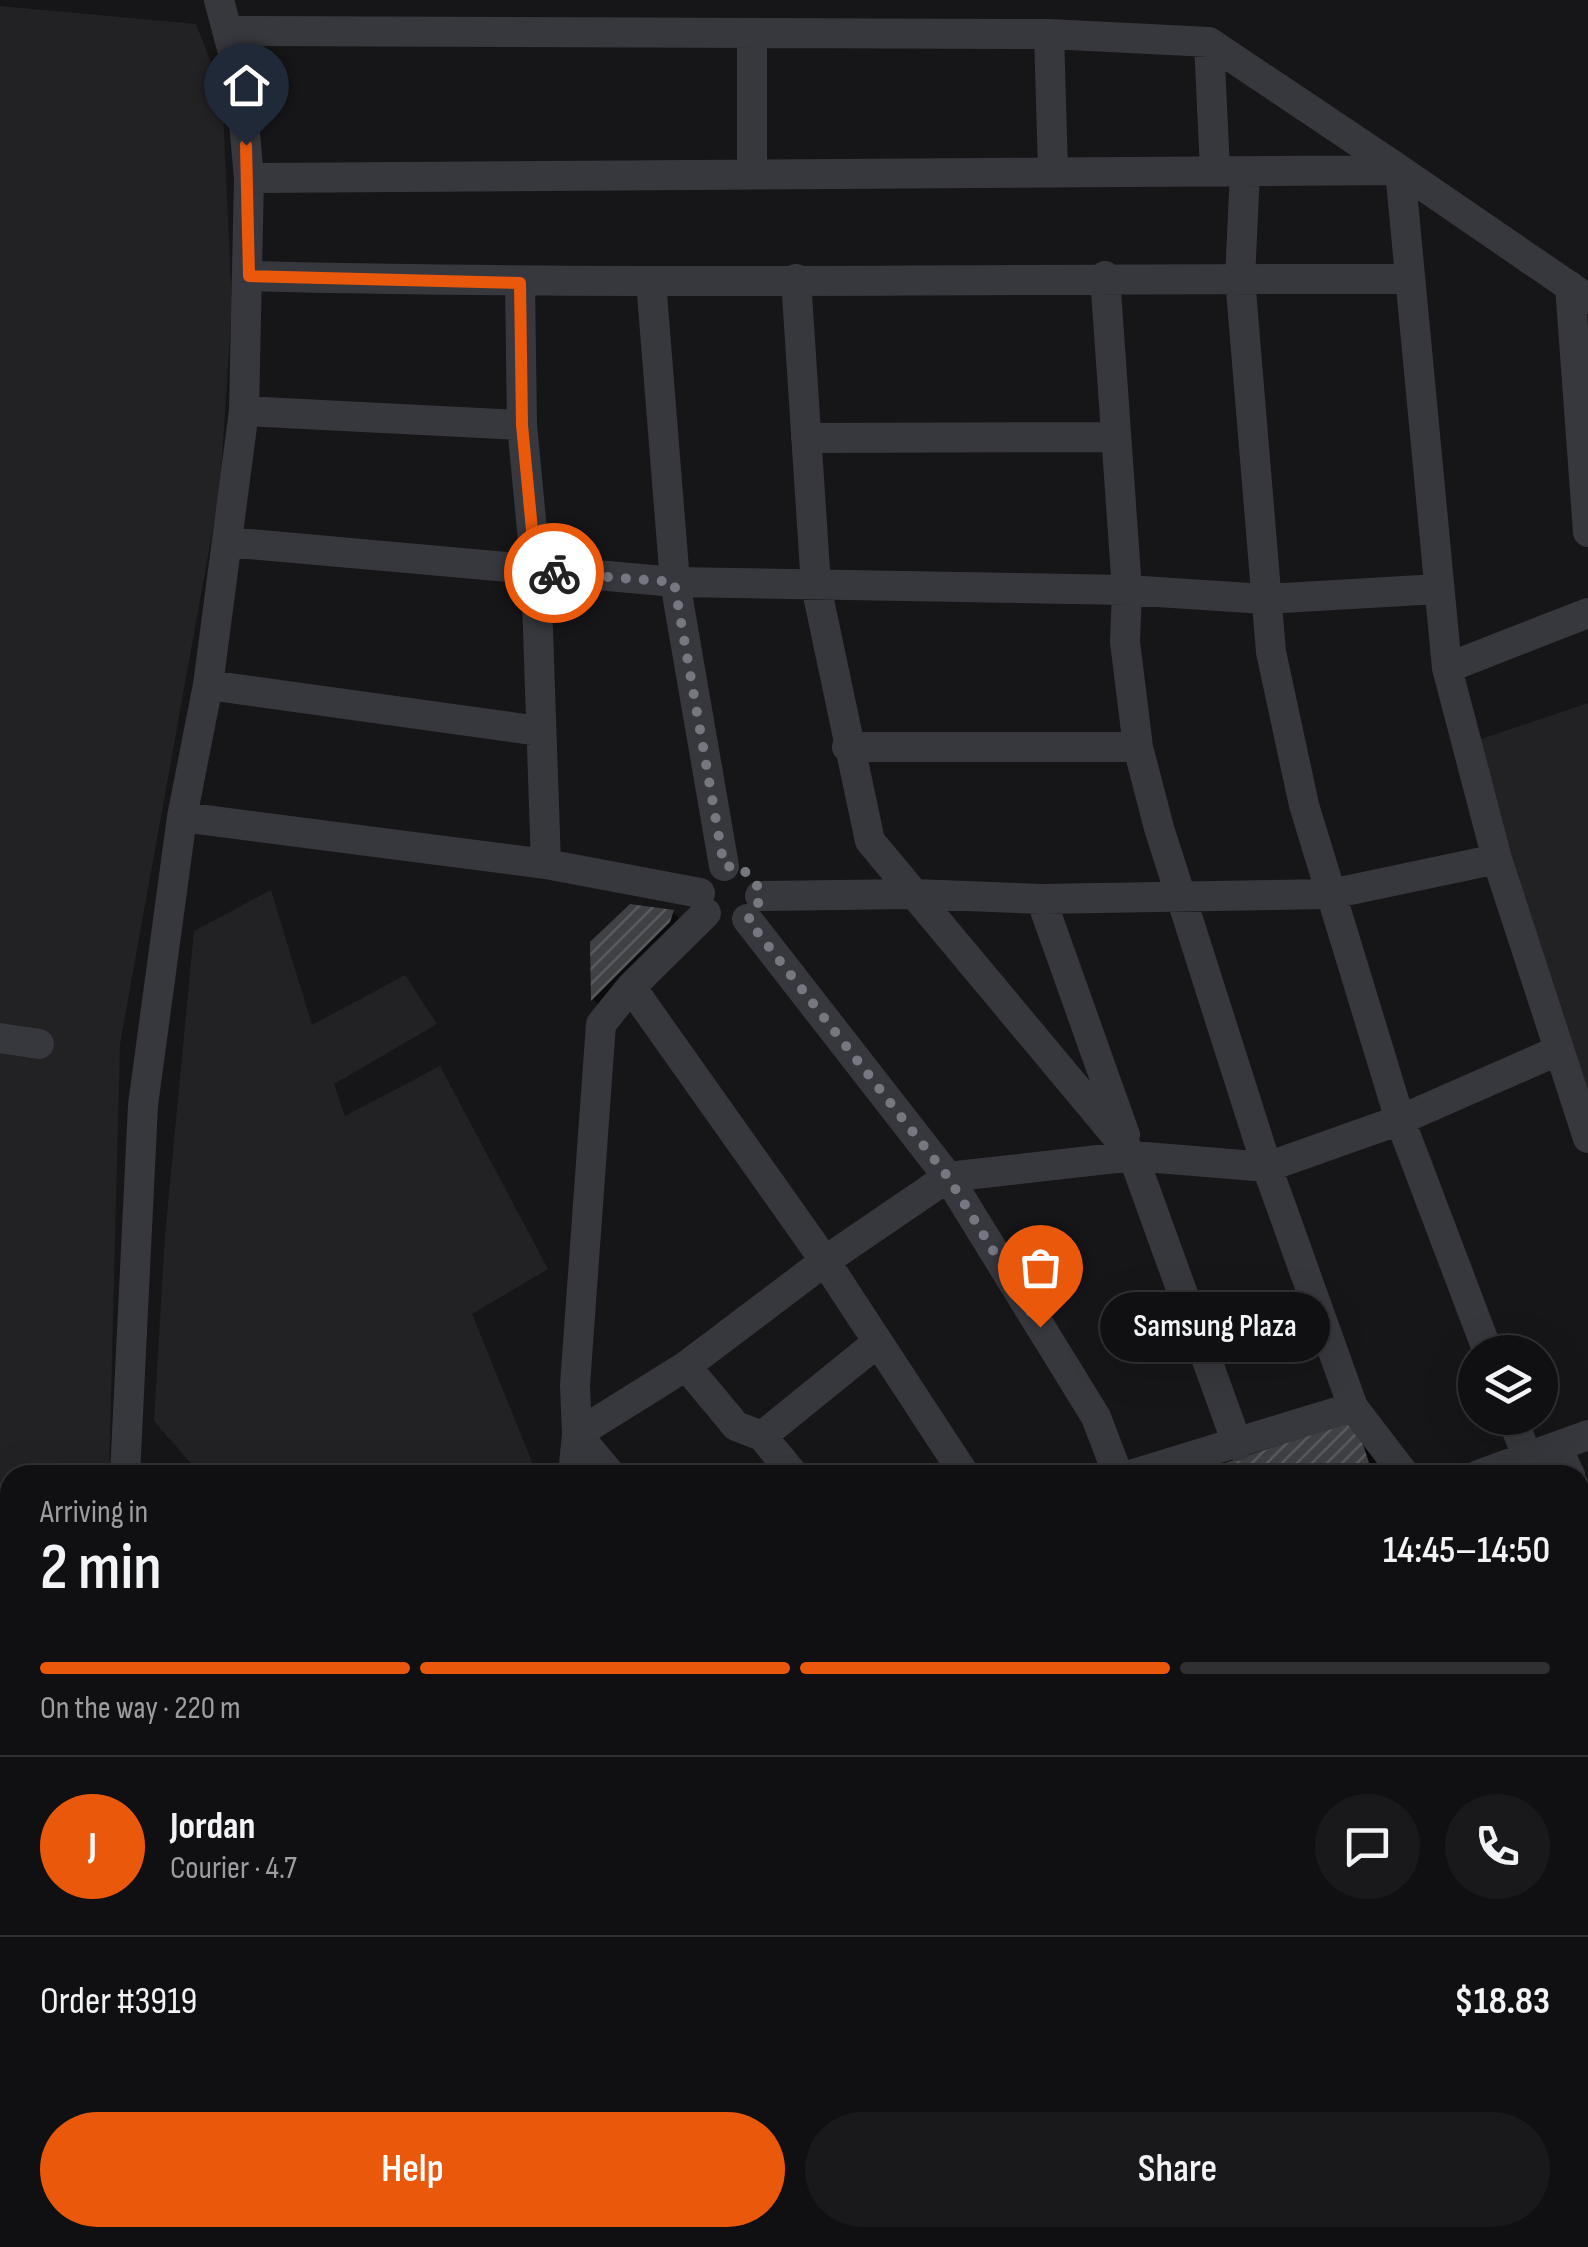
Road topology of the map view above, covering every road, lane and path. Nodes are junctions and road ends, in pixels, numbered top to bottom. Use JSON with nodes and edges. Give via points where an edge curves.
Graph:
{"nodes":[{"id":1,"x":219,"y":0,"type":"edge"},
{"id":2,"x":230,"y":31,"type":"junction"},
{"id":3,"x":752,"y":34,"type":"junction"},
{"id":4,"x":1049,"y":34,"type":"junction"},
{"id":5,"x":1208,"y":42,"type":"junction"},
{"id":6,"x":1052,"y":170,"type":"junction"},
{"id":7,"x":1400,"y":170,"type":"junction"},
{"id":8,"x":1230,"y":171,"type":"junction"},
{"id":9,"x":752,"y":174,"type":"junction"},
{"id":10,"x":249,"y":178,"type":"junction"},
{"id":11,"x":249,"y":276,"type":"junction"},
{"id":12,"x":1105,"y":276,"type":"junction"},
{"id":13,"x":1240,"y":278,"type":"junction"},
{"id":14,"x":796,"y":279,"type":"junction"},
{"id":15,"x":1408,"y":279,"type":"junction"},
{"id":16,"x":651,"y":281,"type":"junction"},
{"id":17,"x":520,"y":283,"type":"junction"},
{"id":18,"x":1579,"y":292,"type":"edge"},
{"id":19,"x":244,"y":411,"type":"junction"},
{"id":20,"x":522,"y":425,"type":"junction"},
{"id":21,"x":1116,"y":437,"type":"junction"},
{"id":22,"x":806,"y":438,"type":"junction"},
{"id":23,"x":1588,"y":532,"type":"edge"},
{"id":24,"x":227,"y":542,"type":"junction"},
{"id":25,"x":536,"y":572,"type":"junction"},
{"id":26,"x":674,"y":582,"type":"junction"},
{"id":27,"x":816,"y":586,"type":"junction"},
{"id":28,"x":1438,"y":589,"type":"junction"},
{"id":29,"x":1126,"y":590,"type":"junction"},
{"id":30,"x":1265,"y":598,"type":"junction"},
{"id":31,"x":1588,"y":612,"type":"edge"},
{"id":32,"x":1447,"y":668,"type":"junction"},
{"id":33,"x":208,"y":686,"type":"junction"},
{"id":34,"x":539,"y":731,"type":"junction"},
{"id":35,"x":847,"y":747,"type":"junction"},
{"id":36,"x":1138,"y":747,"type":"junction"},
{"id":37,"x":182,"y":817,"type":"junction"},
{"id":38,"x":1497,"y":860,"type":"junction"},
{"id":39,"x":546,"y":864,"type":"junction"},
{"id":40,"x":724,"y":866,"type":"junction"},
{"id":41,"x":914,"y":894,"type":"junction"},
{"id":42,"x":1331,"y":894,"type":"junction"},
{"id":43,"x":1184,"y":896,"type":"junction"},
{"id":44,"x":1041,"y":899,"type":"junction"},
{"id":45,"x":703,"y":903,"type":"junction"},
{"id":46,"x":754,"y":908,"type":"junction"},
{"id":47,"x":631,"y":988,"type":"junction"},
{"id":48,"x":0,"y":1038,"type":"edge"},
{"id":49,"x":40,"y":1044,"type":"dead end"},
{"id":50,"x":1557,"y":1051,"type":"junction"},
{"id":51,"x":1400,"y":1120,"type":"junction"},
{"id":52,"x":1588,"y":1138,"type":"edge"},
{"id":53,"x":1132,"y":1156,"type":"junction"},
{"id":54,"x":1267,"y":1167,"type":"junction"},
{"id":55,"x":948,"y":1177,"type":"junction"},
{"id":56,"x":826,"y":1261,"type":"junction"},
{"id":57,"x":1482,"y":1335,"type":"edge"},
{"id":58,"x":878,"y":1342,"type":"junction"},
{"id":59,"x":686,"y":1366,"type":"junction"},
{"id":60,"x":1353,"y":1407,"type":"junction"},
{"id":61,"x":577,"y":1434,"type":"junction"},
{"id":62,"x":1519,"y":1435,"type":"edge"},
{"id":63,"x":1588,"y":1435,"type":"edge"},
{"id":64,"x":762,"y":1436,"type":"junction"},
{"id":65,"x":1238,"y":1446,"type":"junction"},
{"id":66,"x":1527,"y":1456,"type":"junction"},
{"id":67,"x":1564,"y":1462,"type":"edge"},
{"id":68,"x":126,"y":1465,"type":"edge"},
{"id":69,"x":573,"y":1465,"type":"edge"},
{"id":70,"x":603,"y":1465,"type":"edge"},
{"id":71,"x":786,"y":1465,"type":"edge"},
{"id":72,"x":958,"y":1465,"type":"edge"},
{"id":73,"x":1114,"y":1465,"type":"edge"},
{"id":74,"x":1167,"y":1465,"type":"edge"},
{"id":75,"x":1396,"y":1465,"type":"edge"},
{"id":76,"x":1504,"y":1465,"type":"edge"}],
"edges":[{"from":1,"to":2,"type":"street"},
{"from":2,"to":3,"type":"street"},
{"from":2,"to":10,"type":"street"},
{"from":3,"to":4,"type":"street"},
{"from":3,"to":9,"type":"street"},
{"from":4,"to":5,"type":"street"},
{"from":4,"to":6,"type":"street"},
{"from":5,"to":7,"type":"street"},
{"from":5,"to":8,"type":"street"},
{"from":6,"to":8,"type":"street"},
{"from":6,"to":9,"type":"street"},
{"from":7,"to":8,"type":"street"},
{"from":7,"to":15,"type":"street"},
{"from":7,"to":18,"type":"street"},
{"from":8,"to":13,"type":"street"},
{"from":9,"to":10,"type":"street"},
{"from":10,"to":11,"type":"street"},
{"from":11,"to":17,"type":"street"},
{"from":11,"to":19,"type":"street"},
{"from":12,"to":13,"type":"street"},
{"from":12,"to":14,"type":"street"},
{"from":12,"to":21,"type":"street"},
{"from":13,"to":15,"type":"street"},
{"from":13,"to":30,"type":"street"},
{"from":14,"to":16,"type":"street"},
{"from":14,"to":22,"type":"street"},
{"from":15,"to":28,"type":"street"},
{"from":16,"to":17,"type":"street"},
{"from":16,"to":26,"type":"street"},
{"from":17,"to":20,"type":"street"},
{"from":18,"to":23,"type":"street"},
{"from":19,"to":20,"type":"street"},
{"from":19,"to":24,"type":"street"},
{"from":20,"to":25,"type":"street"},
{"from":21,"to":22,"type":"street"},
{"from":21,"to":29,"type":"street"},
{"from":22,"to":27,"type":"street"},
{"from":24,"to":25,"type":"street"},
{"from":24,"to":33,"type":"street"},
{"from":25,"to":26,"type":"street"},
{"from":25,"to":34,"type":"street"},
{"from":26,"to":27,"type":"street"},
{"from":26,"to":40,"type":"street"},
{"from":27,"to":29,"type":"street"},
{"from":27,"to":35,"type":"street"},
{"from":28,"to":30,"type":"street"},
{"from":28,"to":32,"type":"street"},
{"from":29,"to":30,"type":"street"},
{"from":29,"to":36,"type":"street"},
{"from":30,"to":42,"type":"street","via":[[1304,804]]},
{"from":31,"to":32,"type":"street"},
{"from":32,"to":38,"type":"street"},
{"from":33,"to":34,"type":"street"},
{"from":33,"to":37,"type":"street"},
{"from":34,"to":39,"type":"street"},
{"from":35,"to":36,"type":"street"},
{"from":35,"to":41,"type":"street","via":[[870,842]]},
{"from":36,"to":43,"type":"street"},
{"from":37,"to":39,"type":"street"},
{"from":37,"to":68,"type":"street","via":[[144,1105]]},
{"from":38,"to":42,"type":"street"},
{"from":38,"to":50,"type":"street"},
{"from":39,"to":45,"type":"street"},
{"from":40,"to":45,"type":"street","via":[[707,876]]},
{"from":40,"to":46,"type":"street","via":[[749,872]]},
{"from":41,"to":44,"type":"street"},
{"from":41,"to":46,"type":"street"},
{"from":41,"to":53,"type":"street"},
{"from":42,"to":43,"type":"street"},
{"from":42,"to":51,"type":"street"},
{"from":43,"to":44,"type":"street"},
{"from":43,"to":54,"type":"street"},
{"from":44,"to":53,"type":"street"},
{"from":45,"to":46,"type":"street","via":[[730,925]]},
{"from":45,"to":47,"type":"street"},
{"from":46,"to":55,"type":"street"},
{"from":47,"to":56,"type":"street"},
{"from":47,"to":61,"type":"street","via":[[602,1024]]},
{"from":48,"to":49,"type":"street"},
{"from":50,"to":51,"type":"street"},
{"from":50,"to":52,"type":"street"},
{"from":51,"to":54,"type":"street"},
{"from":51,"to":57,"type":"street"},
{"from":53,"to":54,"type":"street"},
{"from":53,"to":55,"type":"street"},
{"from":53,"to":65,"type":"street"},
{"from":54,"to":60,"type":"street"},
{"from":55,"to":56,"type":"street"},
{"from":55,"to":73,"type":"street","via":[[1096,1416]]},
{"from":56,"to":58,"type":"street"},
{"from":56,"to":59,"type":"street"},
{"from":58,"to":64,"type":"street"},
{"from":58,"to":72,"type":"street"},
{"from":59,"to":61,"type":"street"},
{"from":59,"to":64,"type":"street","via":[[736,1426]]},
{"from":60,"to":65,"type":"street"},
{"from":60,"to":75,"type":"street"},
{"from":61,"to":69,"type":"street"},
{"from":61,"to":70,"type":"street"},
{"from":62,"to":66,"type":"street"},
{"from":63,"to":67,"type":"street"},
{"from":64,"to":71,"type":"street"},
{"from":65,"to":74,"type":"street"},
{"from":66,"to":67,"type":"street"},
{"from":66,"to":76,"type":"street"}]}
